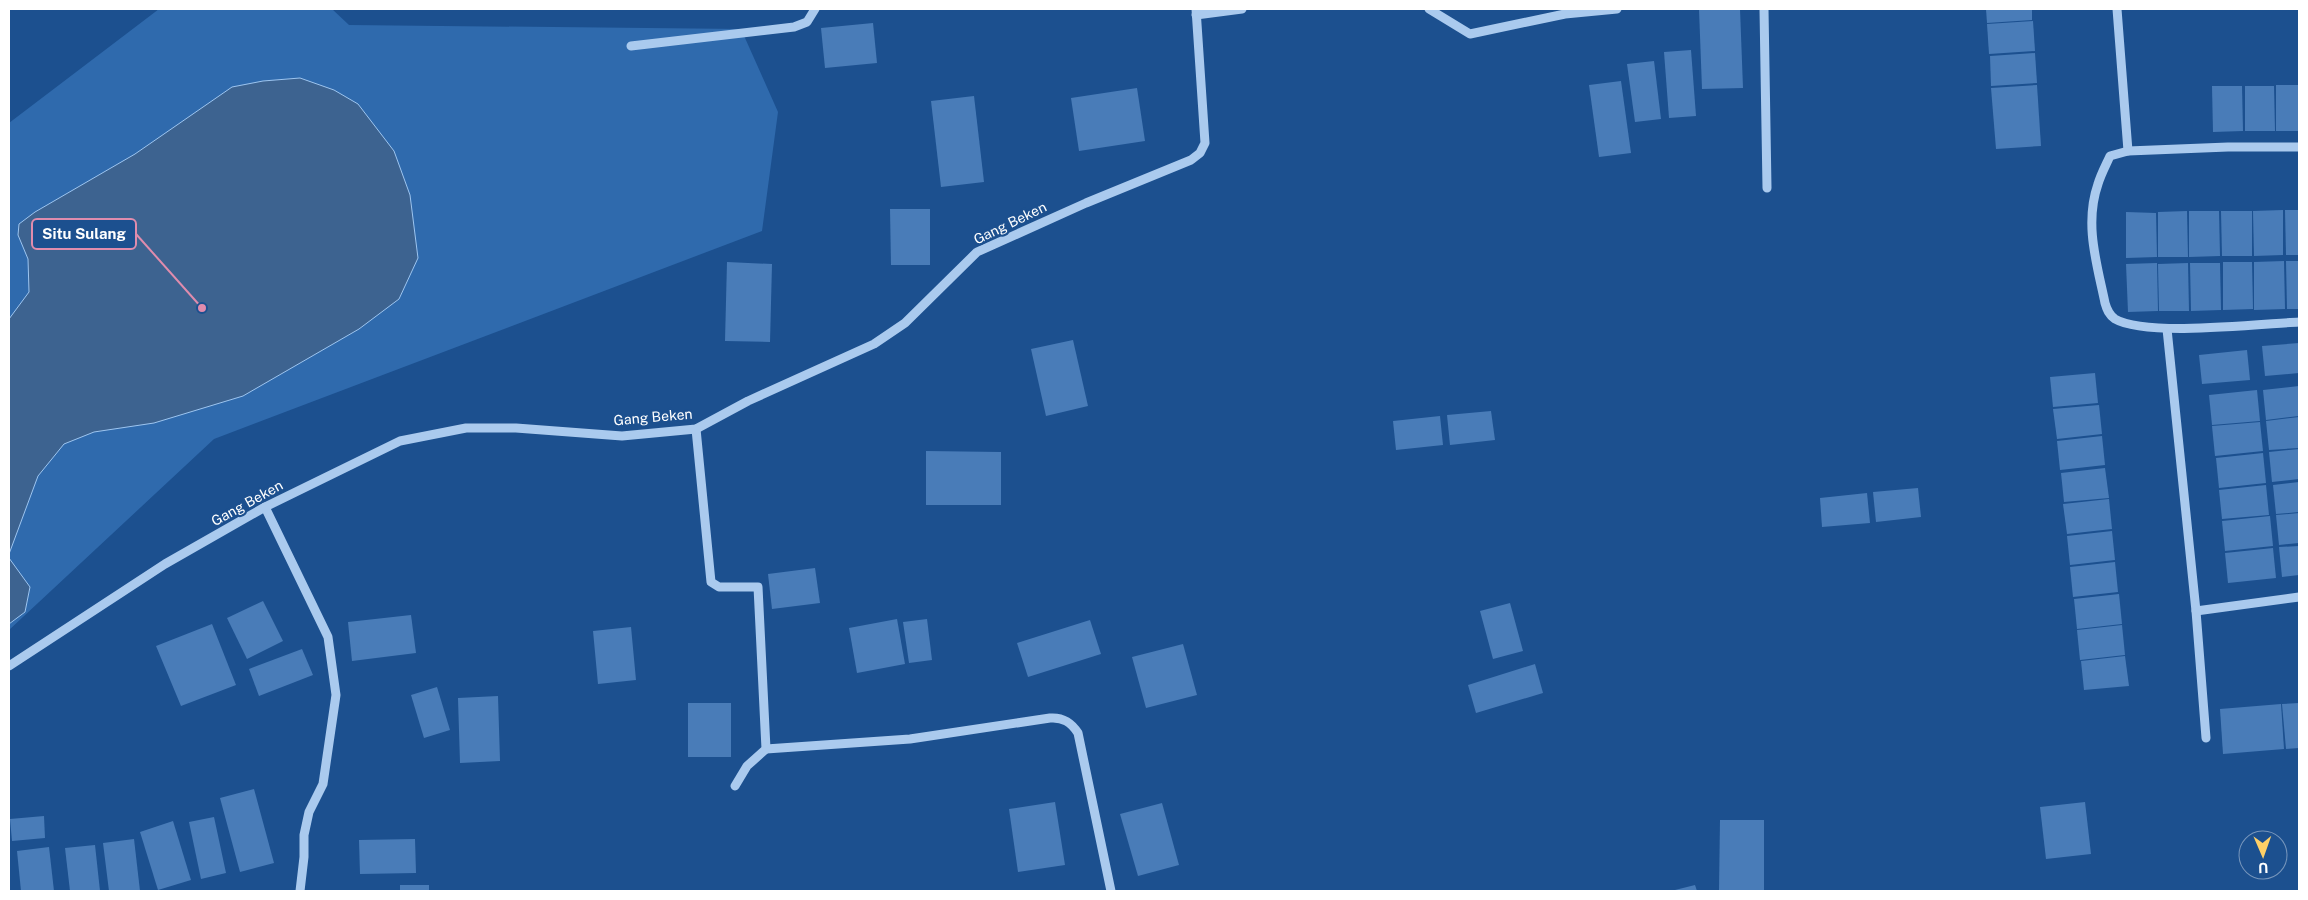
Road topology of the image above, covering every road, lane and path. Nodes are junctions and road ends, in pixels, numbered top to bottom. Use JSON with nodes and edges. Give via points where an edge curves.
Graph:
{"nodes":[{"id":1,"x":815,"y":9,"type":"edge"},
{"id":2,"x":1242,"y":9,"type":"edge"},
{"id":3,"x":1429,"y":9,"type":"edge"},
{"id":4,"x":1617,"y":9,"type":"edge"},
{"id":5,"x":1764,"y":9,"type":"edge"},
{"id":6,"x":2117,"y":9,"type":"edge"},
{"id":7,"x":1196,"y":12,"type":"edge"},
{"id":8,"x":631,"y":46,"type":"dead end"},
{"id":9,"x":2299,"y":147,"type":"edge"},
{"id":10,"x":2128,"y":151,"type":"junction"},
{"id":11,"x":1767,"y":188,"type":"dead end"},
{"id":12,"x":2299,"y":322,"type":"edge"},
{"id":13,"x":2167,"y":328,"type":"junction"},
{"id":14,"x":696,"y":429,"type":"junction"},
{"id":15,"x":265,"y":507,"type":"junction"},
{"id":16,"x":2299,"y":597,"type":"edge"},
{"id":17,"x":2196,"y":611,"type":"junction"},
{"id":18,"x":9,"y":666,"type":"edge"},
{"id":19,"x":2206,"y":738,"type":"dead end"},
{"id":20,"x":766,"y":750,"type":"junction"},
{"id":21,"x":735,"y":786,"type":"dead end"},
{"id":22,"x":300,"y":891,"type":"edge"},
{"id":23,"x":1111,"y":891,"type":"edge"}],
"edges":[{"from":1,"to":8,"type":"street","via":[[811,18],[794,28]]},
{"from":2,"to":7,"type":"street"},
{"from":3,"to":4,"type":"street","via":[[1470,34],[1564,14]]},
{"from":5,"to":11,"type":"street"},
{"from":6,"to":10,"type":"street"},
{"from":7,"to":14,"type":"street","name":"Gang Beken","via":[[1204,143],[1195,157],[977,252],[905,323],[874,344],[748,401]]},
{"from":9,"to":10,"type":"street"},
{"from":10,"to":13,"type":"street","via":[[2110,156],[2097,184],[2093,205],[2092,240],[2105,303],[2109,314],[2118,320]]},
{"from":12,"to":13,"type":"street"},
{"from":13,"to":17,"type":"street"},
{"from":14,"to":15,"type":"street","name":"Gang Beken","via":[[622,436],[516,428],[466,428],[400,441]]},
{"from":14,"to":20,"type":"street","via":[[711,582],[719,588],[758,587]]},
{"from":15,"to":18,"type":"street","name":"Gang Beken","via":[[165,564]]},
{"from":15,"to":22,"type":"street","via":[[328,637],[336,695],[323,784],[304,835]]},
{"from":16,"to":17,"type":"street"},
{"from":17,"to":19,"type":"street"},
{"from":20,"to":21,"type":"street","via":[[747,766]]},
{"from":20,"to":23,"type":"street","via":[[910,738],[1050,718],[1066,720],[1078,733]]}]}
